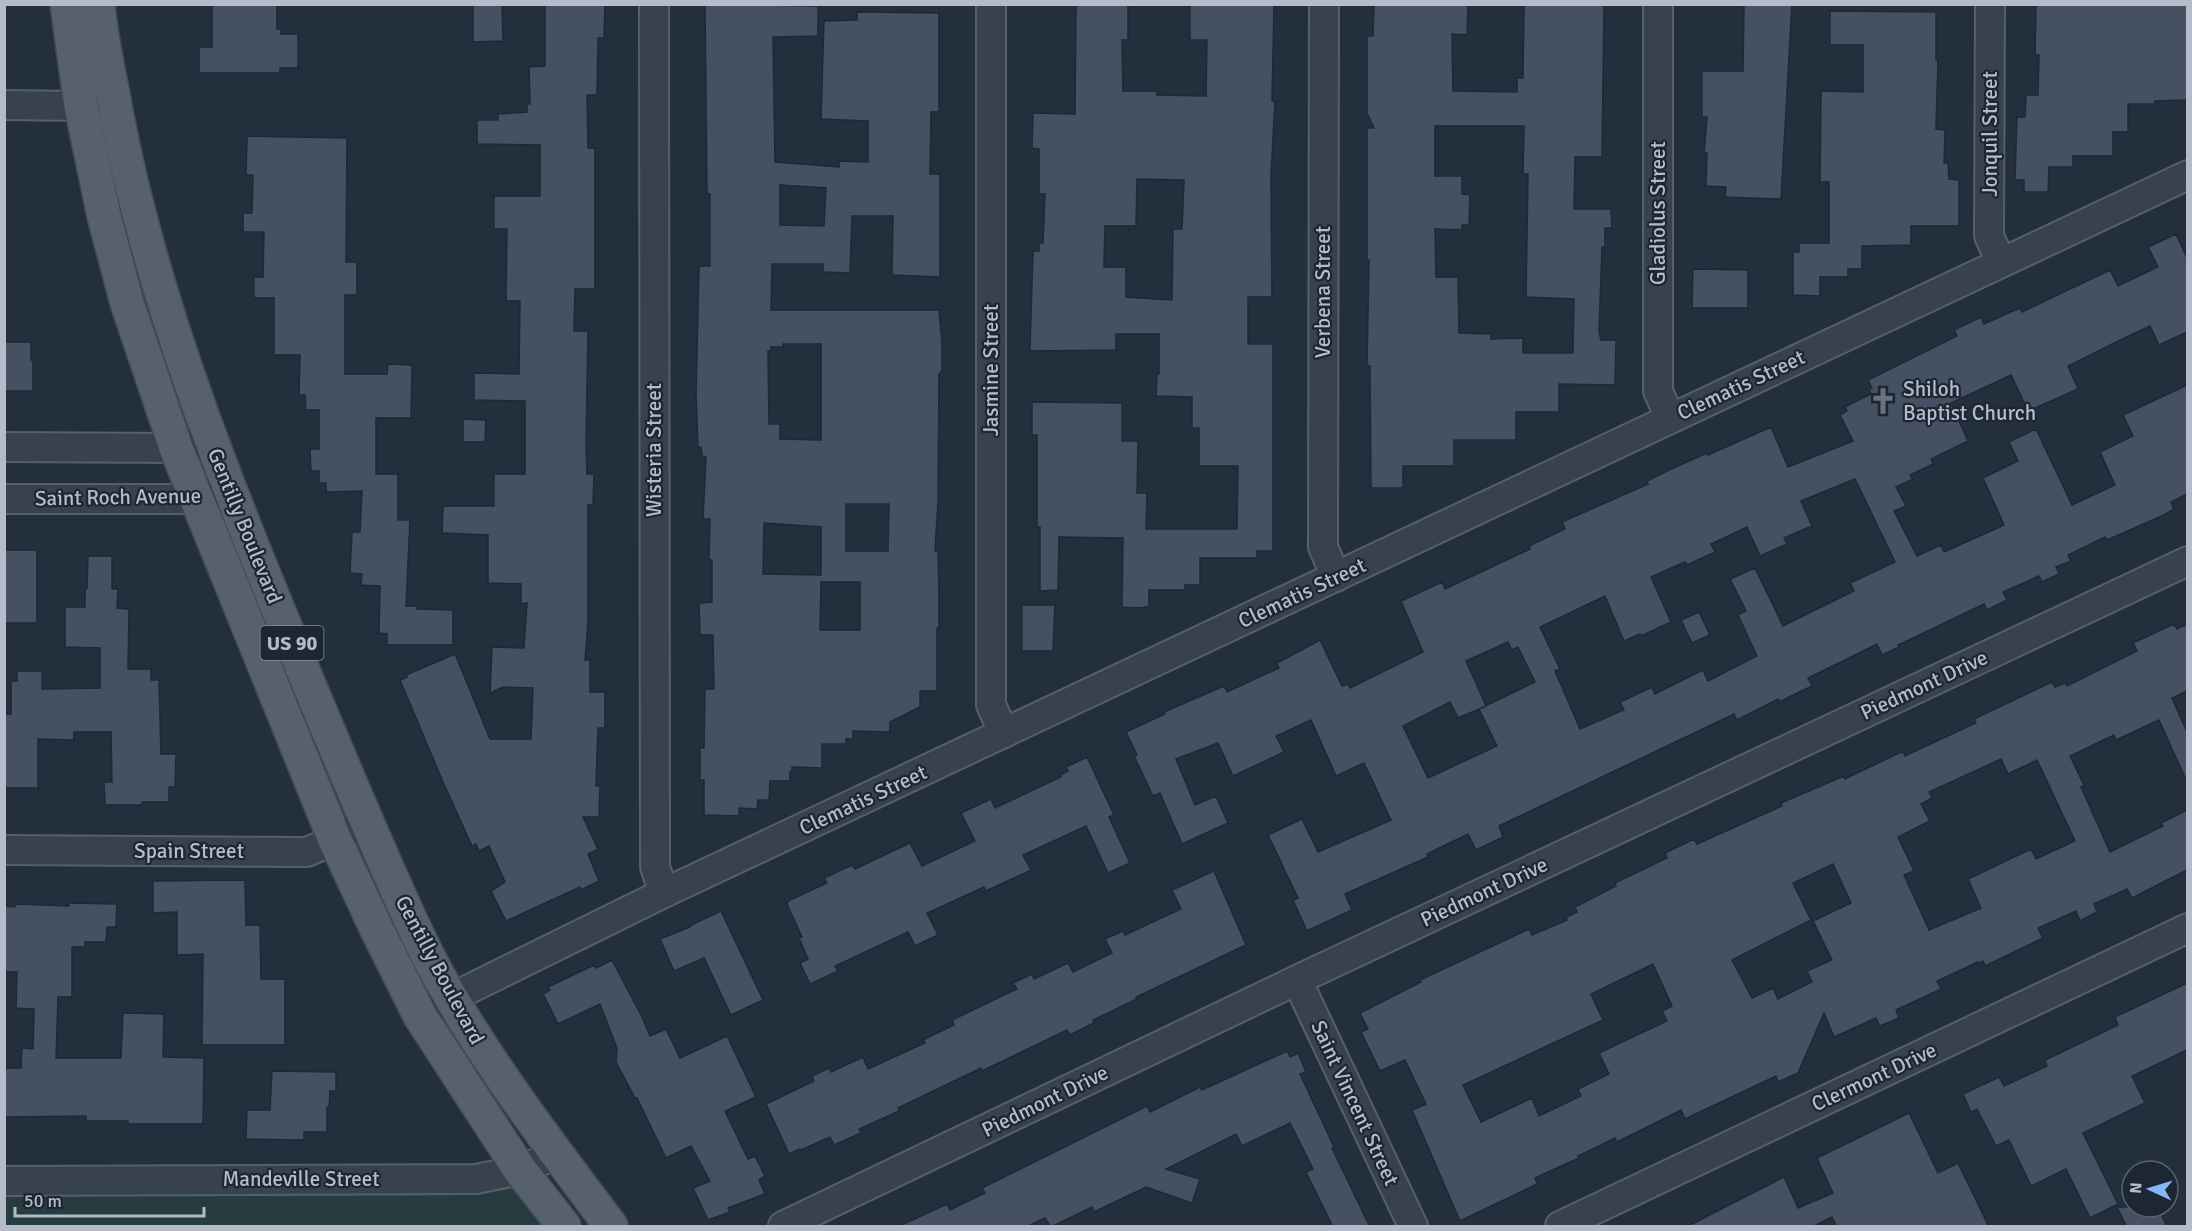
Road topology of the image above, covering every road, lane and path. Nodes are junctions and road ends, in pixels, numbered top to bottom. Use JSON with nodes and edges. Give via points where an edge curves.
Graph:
{"nodes":[{"id":1,"x":67,"y":4,"type":"edge"},
{"id":2,"x":98,"y":4,"type":"edge"},
{"id":3,"x":654,"y":4,"type":"edge"},
{"id":4,"x":991,"y":4,"type":"edge"},
{"id":5,"x":1324,"y":4,"type":"edge"},
{"id":6,"x":1658,"y":4,"type":"edge"},
{"id":7,"x":1990,"y":4,"type":"edge"},
{"id":8,"x":114,"y":99,"type":"junction"},
{"id":9,"x":4,"y":105,"type":"edge"},
{"id":10,"x":81,"y":106,"type":"junction"},
{"id":11,"x":2187,"y":175,"type":"edge"},
{"id":12,"x":2001,"y":262,"type":"junction"},
{"id":13,"x":1670,"y":418,"type":"junction"},
{"id":14,"x":211,"y":440,"type":"junction"},
{"id":15,"x":4,"y":447,"type":"edge"},
{"id":16,"x":176,"y":448,"type":"junction"},
{"id":17,"x":230,"y":489,"type":"junction"},
{"id":18,"x":4,"y":499,"type":"edge"},
{"id":19,"x":197,"y":499,"type":"junction"},
{"id":20,"x":2187,"y":561,"type":"edge"},
{"id":21,"x":1336,"y":577,"type":"junction"},
{"id":22,"x":1004,"y":733,"type":"junction"},
{"id":23,"x":366,"y":820,"type":"junction"},
{"id":24,"x":336,"y":840,"type":"junction"},
{"id":25,"x":4,"y":850,"type":"edge"},
{"id":26,"x":664,"y":893,"type":"junction"},
{"id":27,"x":2187,"y":928,"type":"edge"},
{"id":28,"x":1297,"y":980,"type":"junction"},
{"id":29,"x":451,"y":998,"type":"junction"},
{"id":30,"x":420,"y":1016,"type":"junction"},
{"id":31,"x":557,"y":1154,"type":"junction"},
{"id":32,"x":520,"y":1170,"type":"junction"},
{"id":33,"x":4,"y":1181,"type":"edge"},
{"id":34,"x":564,"y":1227,"type":"edge"},
{"id":35,"x":611,"y":1227,"type":"edge"},
{"id":36,"x":783,"y":1227,"type":"edge"},
{"id":37,"x":1413,"y":1227,"type":"edge"},
{"id":38,"x":1560,"y":1227,"type":"edge"}],
"edges":[{"from":1,"to":10,"type":"main road","name":"Gentilly Boulevard","number":"US 90"},
{"from":2,"to":8,"type":"main road","name":"Gentilly Boulevard","number":"US 90"},
{"from":3,"to":26,"type":"street","name":"Wisteria Street","via":[[654,867]]},
{"from":4,"to":22,"type":"street","name":"Jasmine Street","via":[[991,705]]},
{"from":5,"to":21,"type":"street","name":"Verbena Street","via":[[1323,547]]},
{"from":6,"to":13,"type":"street","name":"Gladiolus Street","via":[[1658,391]]},
{"from":7,"to":12,"type":"street","name":"Jonquil Street","via":[[1989,236]]},
{"from":8,"to":10,"type":"street"},
{"from":8,"to":14,"type":"main road","name":"Gentilly Boulevard","number":"US 90","via":[[124,155],[151,256]]},
{"from":9,"to":10,"type":"street"},
{"from":10,"to":16,"type":"main road","name":"Gentilly Boulevard","number":"US 90","via":[[127,303]]},
{"from":11,"to":12,"type":"street","name":"Clematis Street"},
{"from":12,"to":13,"type":"street","name":"Clematis Street"},
{"from":13,"to":21,"type":"street","name":"Clematis Street"},
{"from":14,"to":16,"type":"street"},
{"from":14,"to":17,"type":"main road","name":"Gentilly Boulevard","number":"US 90"},
{"from":15,"to":16,"type":"street"},
{"from":16,"to":19,"type":"main road","name":"Gentilly Boulevard","number":"US 90"},
{"from":17,"to":19,"type":"street","name":"Saint Roch Avenue"},
{"from":17,"to":23,"type":"main road","name":"Gentilly Boulevard","number":"US 90"},
{"from":18,"to":19,"type":"street","name":"Saint Roch Avenue"},
{"from":19,"to":24,"type":"main road","name":"Gentilly Boulevard","number":"US 90"},
{"from":20,"to":28,"type":"street","name":"Piedmont Drive"},
{"from":21,"to":22,"type":"street","name":"Clematis Street"},
{"from":22,"to":26,"type":"street","name":"Clematis Street"},
{"from":23,"to":24,"type":"street","name":"Spain Street"},
{"from":23,"to":29,"type":"main road","name":"Gentilly Boulevard","number":"US 90","via":[[413,927]]},
{"from":24,"to":25,"type":"street","name":"Spain Street","via":[[308,852]]},
{"from":24,"to":30,"type":"main road","name":"Gentilly Boulevard","number":"US 90"},
{"from":26,"to":29,"type":"street","name":"Clematis Street"},
{"from":27,"to":38,"type":"street","name":"Clermont Drive"},
{"from":28,"to":36,"type":"street","name":"Piedmont Drive"},
{"from":28,"to":37,"type":"street","name":"Saint Vincent Street"},
{"from":29,"to":30,"type":"street","name":"Clematis Street"},
{"from":29,"to":31,"type":"main road","name":"Gentilly Boulevard","number":"US 90"},
{"from":30,"to":32,"type":"main road","name":"Gentilly Boulevard","number":"US 90"},
{"from":31,"to":32,"type":"street","name":"Mandeville Street"},
{"from":31,"to":35,"type":"main road","name":"Gentilly Boulevard","number":"US 90"},
{"from":32,"to":33,"type":"street","name":"Mandeville Street","via":[[476,1179]]},
{"from":32,"to":34,"type":"main road","name":"Gentilly Boulevard","number":"US 90"}]}
